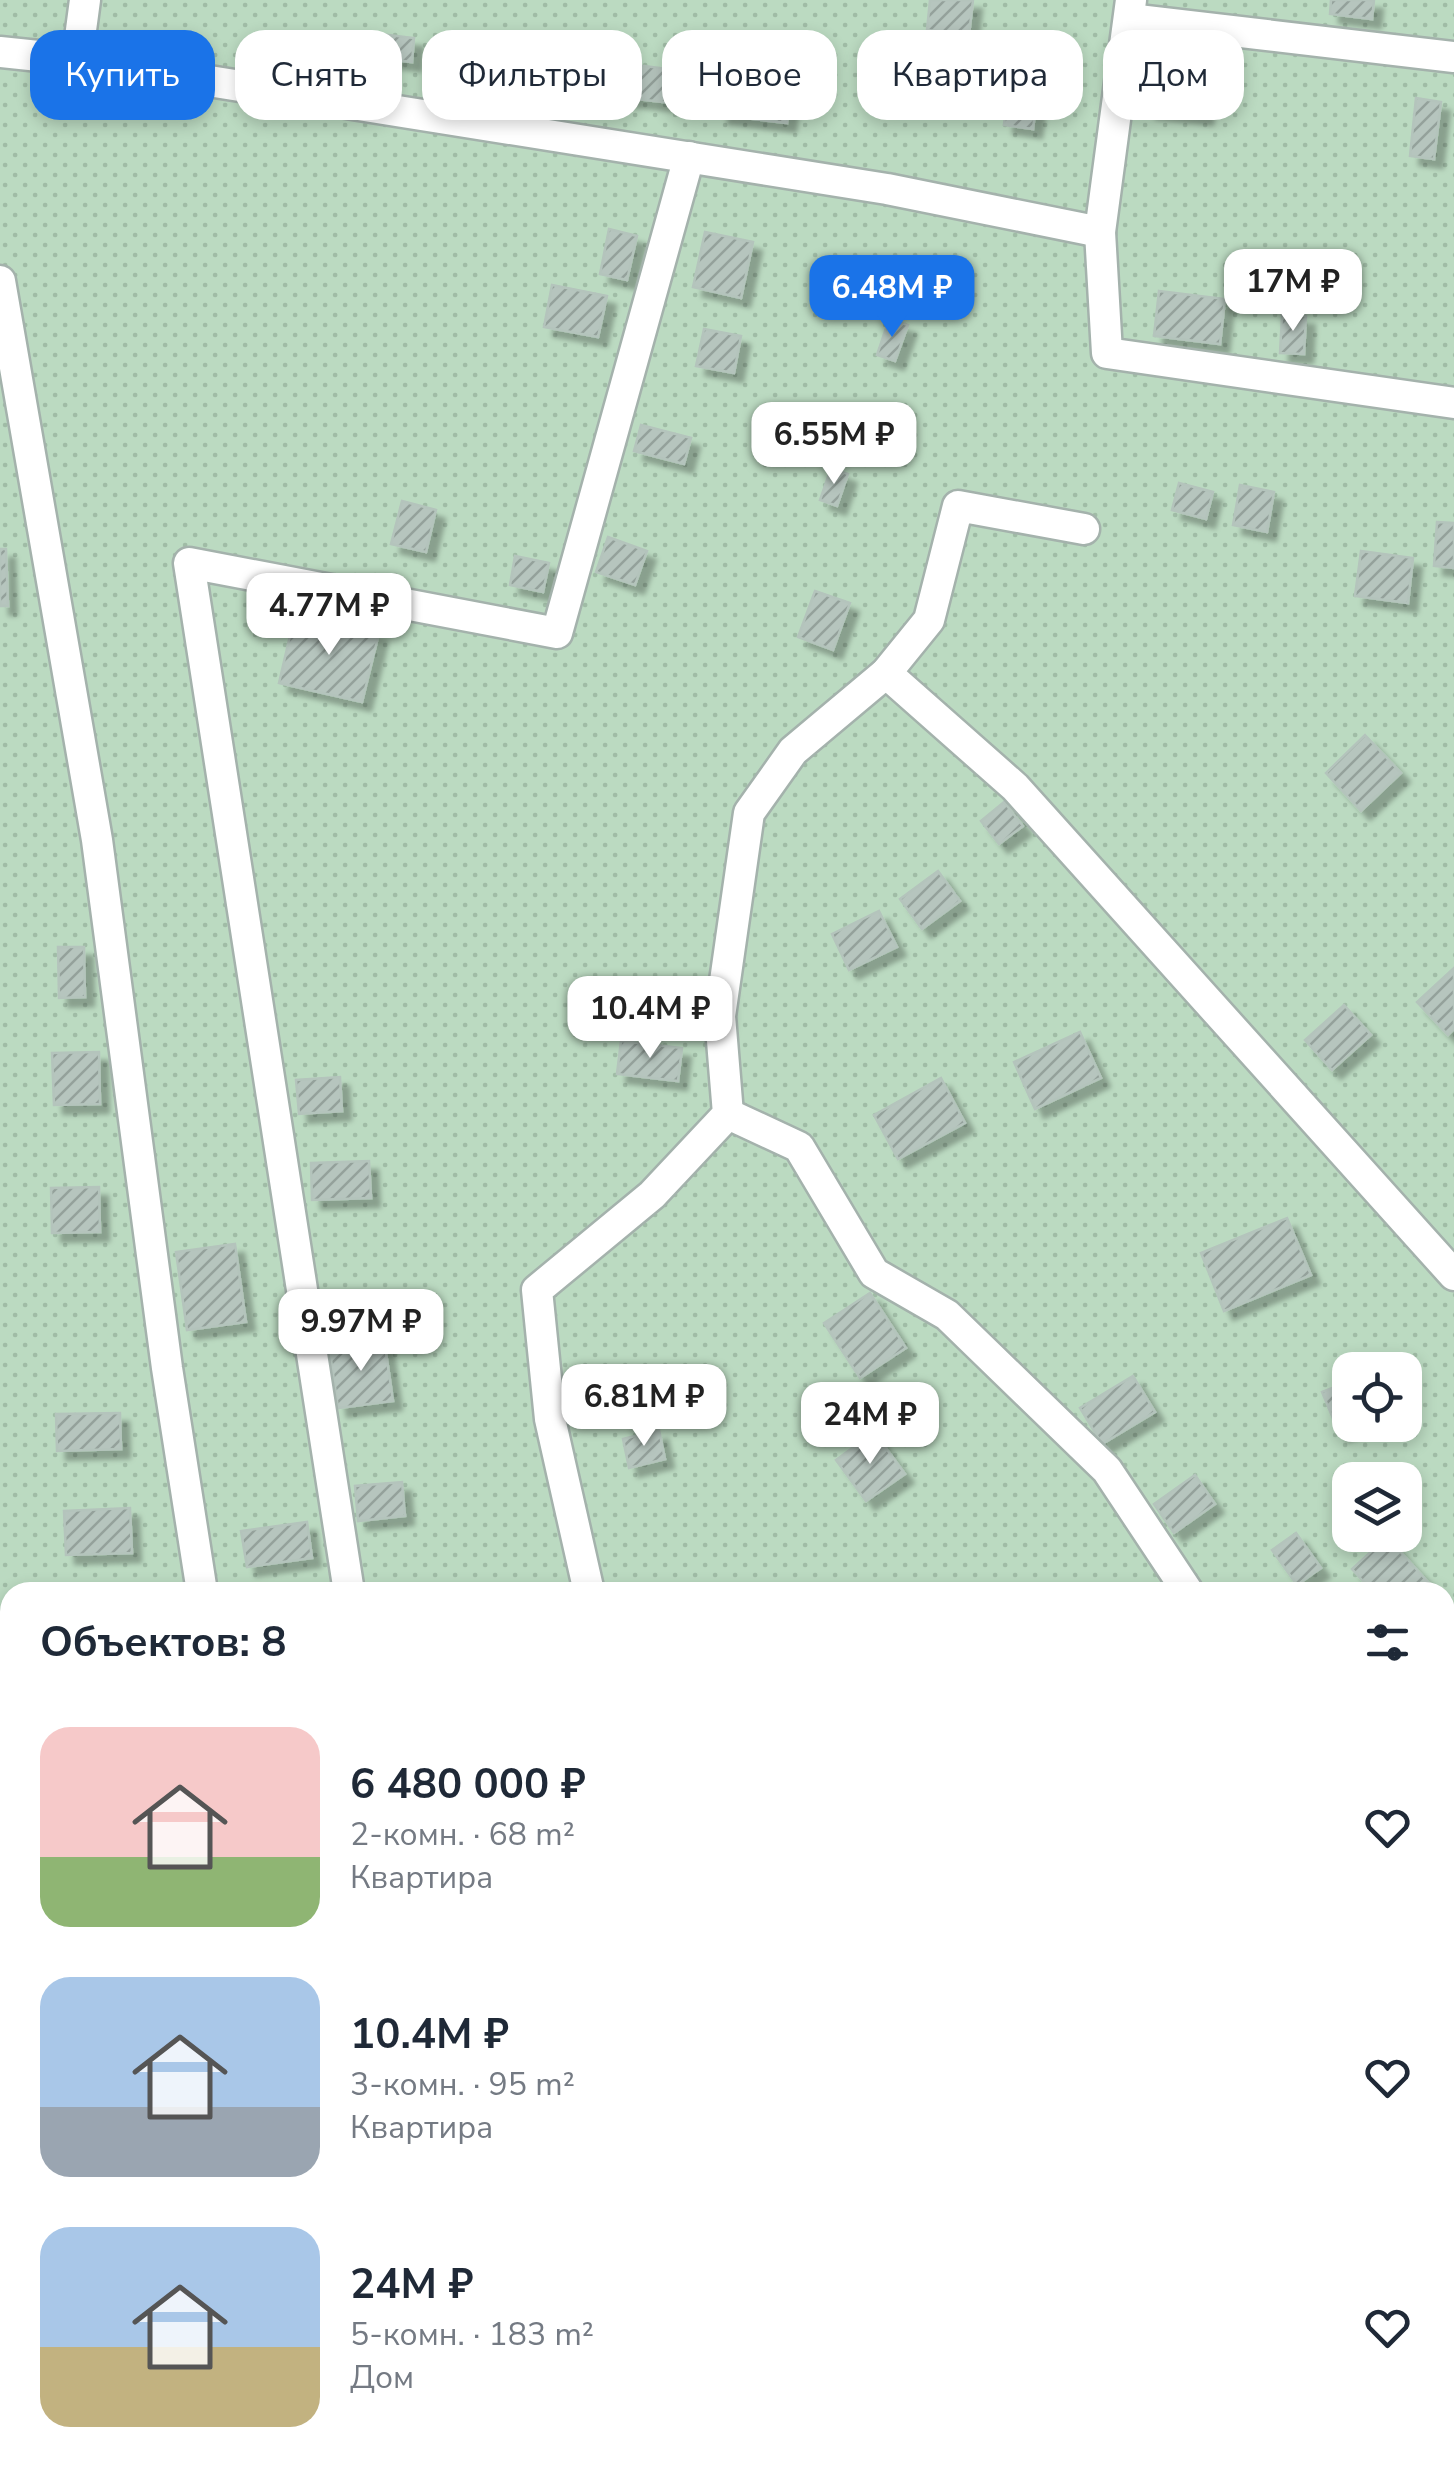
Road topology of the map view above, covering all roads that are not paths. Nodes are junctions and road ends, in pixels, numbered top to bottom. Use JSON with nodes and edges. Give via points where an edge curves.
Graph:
{"nodes":[{"id":1,"x":84,"y":0,"type":"edge"},
{"id":2,"x":1130,"y":9,"type":"edge"},
{"id":3,"x":80,"y":30,"type":"edge"},
{"id":4,"x":0,"y":52,"type":"edge"},
{"id":5,"x":30,"y":55,"type":"edge"},
{"id":6,"x":1454,"y":57,"type":"edge"},
{"id":7,"x":215,"y":82,"type":"edge"},
{"id":8,"x":690,"y":158,"type":"junction"},
{"id":9,"x":1100,"y":232,"type":"junction"},
{"id":10,"x":0,"y":282,"type":"edge"},
{"id":11,"x":1454,"y":403,"type":"edge"},
{"id":12,"x":1084,"y":529,"type":"dead end"},
{"id":13,"x":886,"y":673,"type":"junction"},
{"id":14,"x":728,"y":1114,"type":"junction"},
{"id":15,"x":1454,"y":1275,"type":"edge"},
{"id":16,"x":200,"y":1582,"type":"edge"},
{"id":17,"x":347,"y":1582,"type":"edge"},
{"id":18,"x":588,"y":1582,"type":"edge"},
{"id":19,"x":1181,"y":1582,"type":"edge"}],
"edges":[{"from":1,"to":3,"type":"street"},
{"from":2,"to":6,"type":"street"},
{"from":2,"to":9,"type":"street"},
{"from":4,"to":5,"type":"street"},
{"from":7,"to":8,"type":"street"},
{"from":8,"to":9,"type":"street"},
{"from":8,"to":17,"type":"street","via":[[557,633],[189,563]]},
{"from":9,"to":11,"type":"street","via":[[1108,353]]},
{"from":10,"to":16,"type":"street","via":[[97,840]]},
{"from":12,"to":13,"type":"street","via":[[958,506],[929,620]]},
{"from":13,"to":14,"type":"street","via":[[793,751],[749,813],[720,1016]]},
{"from":13,"to":15,"type":"street","via":[[1016,787]]},
{"from":14,"to":18,"type":"street","via":[[652,1195],[537,1290],[550,1419]]},
{"from":14,"to":19,"type":"street","via":[[798,1147],[874,1273],[946,1315],[1106,1470]]}]}
